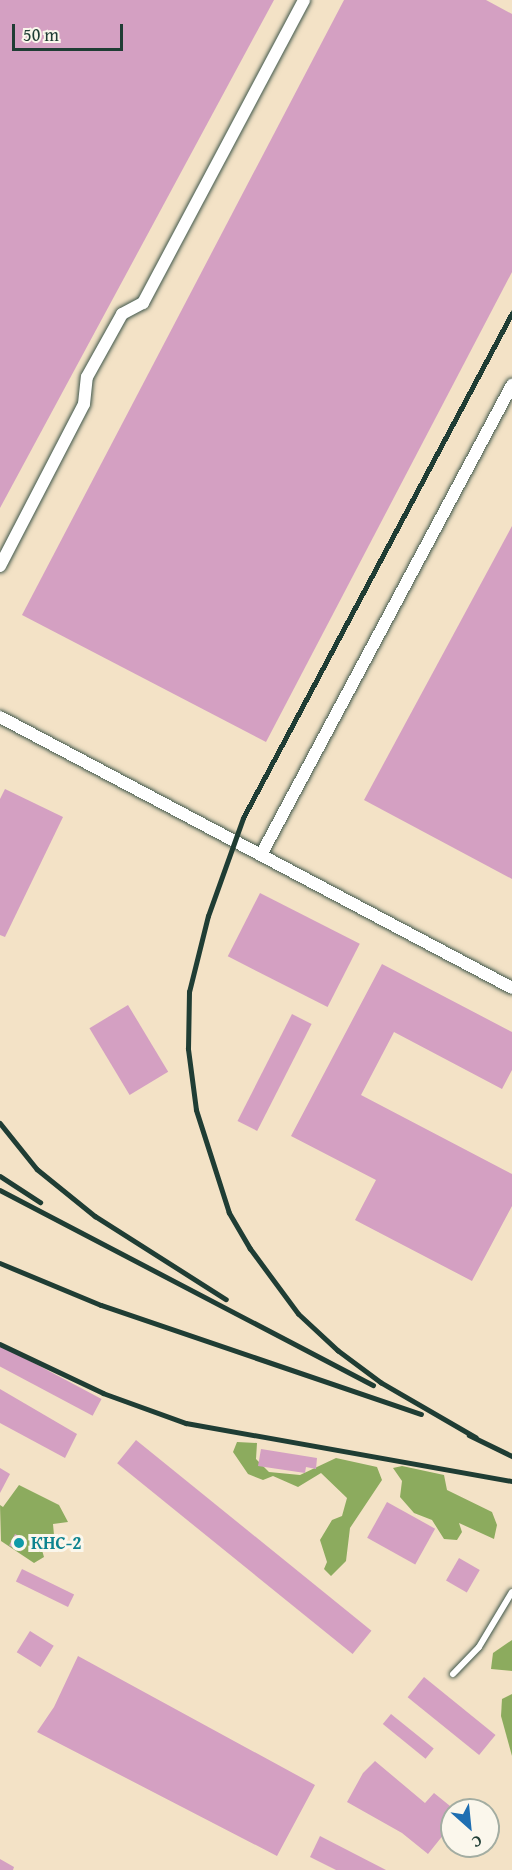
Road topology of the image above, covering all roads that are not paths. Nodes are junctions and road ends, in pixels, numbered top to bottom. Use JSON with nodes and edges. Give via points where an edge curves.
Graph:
{"nodes":[{"id":1,"x":304,"y":0,"type":"edge"},
{"id":2,"x":512,"y":385,"type":"edge"},
{"id":3,"x":0,"y":567,"type":"edge"},
{"id":4,"x":0,"y":717,"type":"edge"},
{"id":5,"x":262,"y":853,"type":"junction"},
{"id":6,"x":512,"y":988,"type":"edge"},
{"id":7,"x":512,"y":1592,"type":"edge"},
{"id":8,"x":453,"y":1674,"type":"dead end"}],
"edges":[{"from":1,"to":3,"type":"street","via":[[143,303],[122,314],[87,377],[84,404]]},
{"from":2,"to":5,"type":"street"},
{"from":4,"to":5,"type":"street"},
{"from":5,"to":6,"type":"street"},
{"from":7,"to":8,"type":"lane","via":[[479,1647]]}]}
